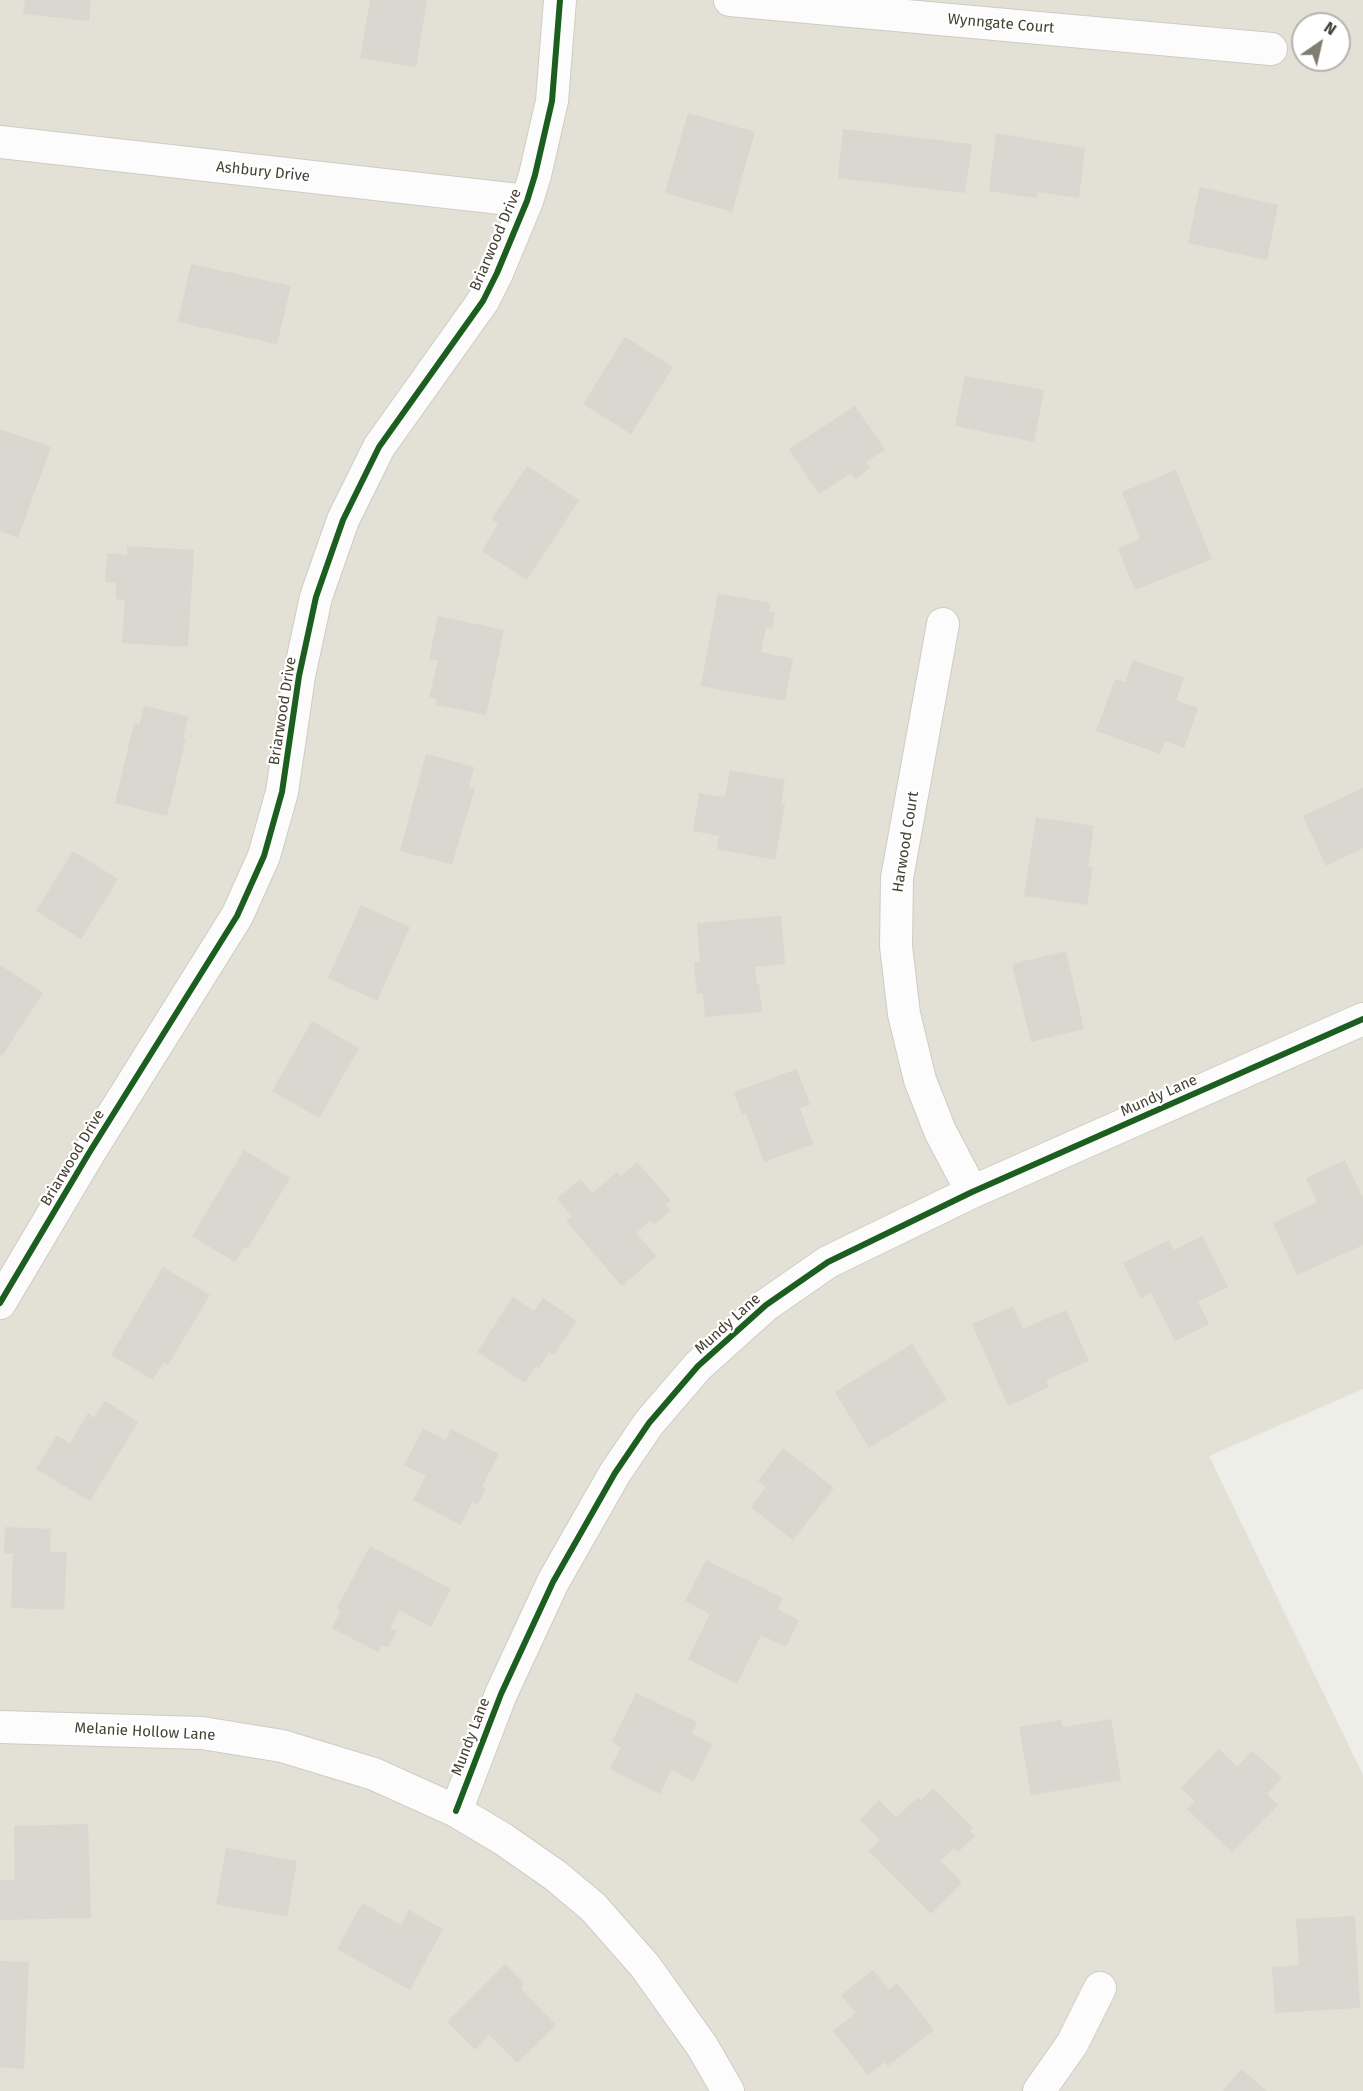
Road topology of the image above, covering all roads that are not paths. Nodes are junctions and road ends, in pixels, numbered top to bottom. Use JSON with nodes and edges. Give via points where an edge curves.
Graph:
{"nodes":[{"id":1,"x":560,"y":0,"type":"edge"},
{"id":2,"x":730,"y":0,"type":"edge"},
{"id":3,"x":1270,"y":49,"type":"dead end"},
{"id":4,"x":0,"y":142,"type":"edge"},
{"id":5,"x":527,"y":201,"type":"junction"},
{"id":6,"x":943,"y":624,"type":"dead end"},
{"id":7,"x":1363,"y":1019,"type":"edge"},
{"id":8,"x":972,"y":1192,"type":"junction"},
{"id":9,"x":0,"y":1303,"type":"edge"},
{"id":10,"x":0,"y":1727,"type":"edge"},
{"id":11,"x":456,"y":1811,"type":"junction"},
{"id":12,"x":1100,"y":1988,"type":"dead end"},
{"id":13,"x":728,"y":2091,"type":"edge"},
{"id":14,"x":1039,"y":2091,"type":"edge"}],
"edges":[{"from":1,"to":5,"type":"street","name":"Briarwood Drive","via":[[552,101]]},
{"from":2,"to":3,"type":"street","name":"Wynngate Court"},
{"from":4,"to":5,"type":"street","name":"Ashbury Drive"},
{"from":5,"to":9,"type":"street","name":"Briarwood Drive","via":[[483,301],[379,447],[343,520],[314,608],[299,676],[282,792],[264,856],[237,916]]},
{"from":6,"to":8,"type":"street","name":"Harwood Court","via":[[897,878],[896,946],[904,1014],[920,1080],[939,1131]]},
{"from":7,"to":8,"type":"street","name":"Mundy Lane"},
{"from":8,"to":11,"type":"street","name":"Mundy Lane","via":[[828,1262],[766,1305],[698,1366],[649,1423],[615,1473],[553,1582],[501,1694]]},
{"from":10,"to":11,"type":"street","name":"Melanie Hollow Lane","via":[[202,1733],[282,1746],[374,1774]]},
{"from":11,"to":13,"type":"street","name":"Melanie Hollow Lane","via":[[521,1851],[593,1907],[645,1966],[702,2046]]},
{"from":12,"to":14,"type":"street","via":[[1072,2044]]}]}
